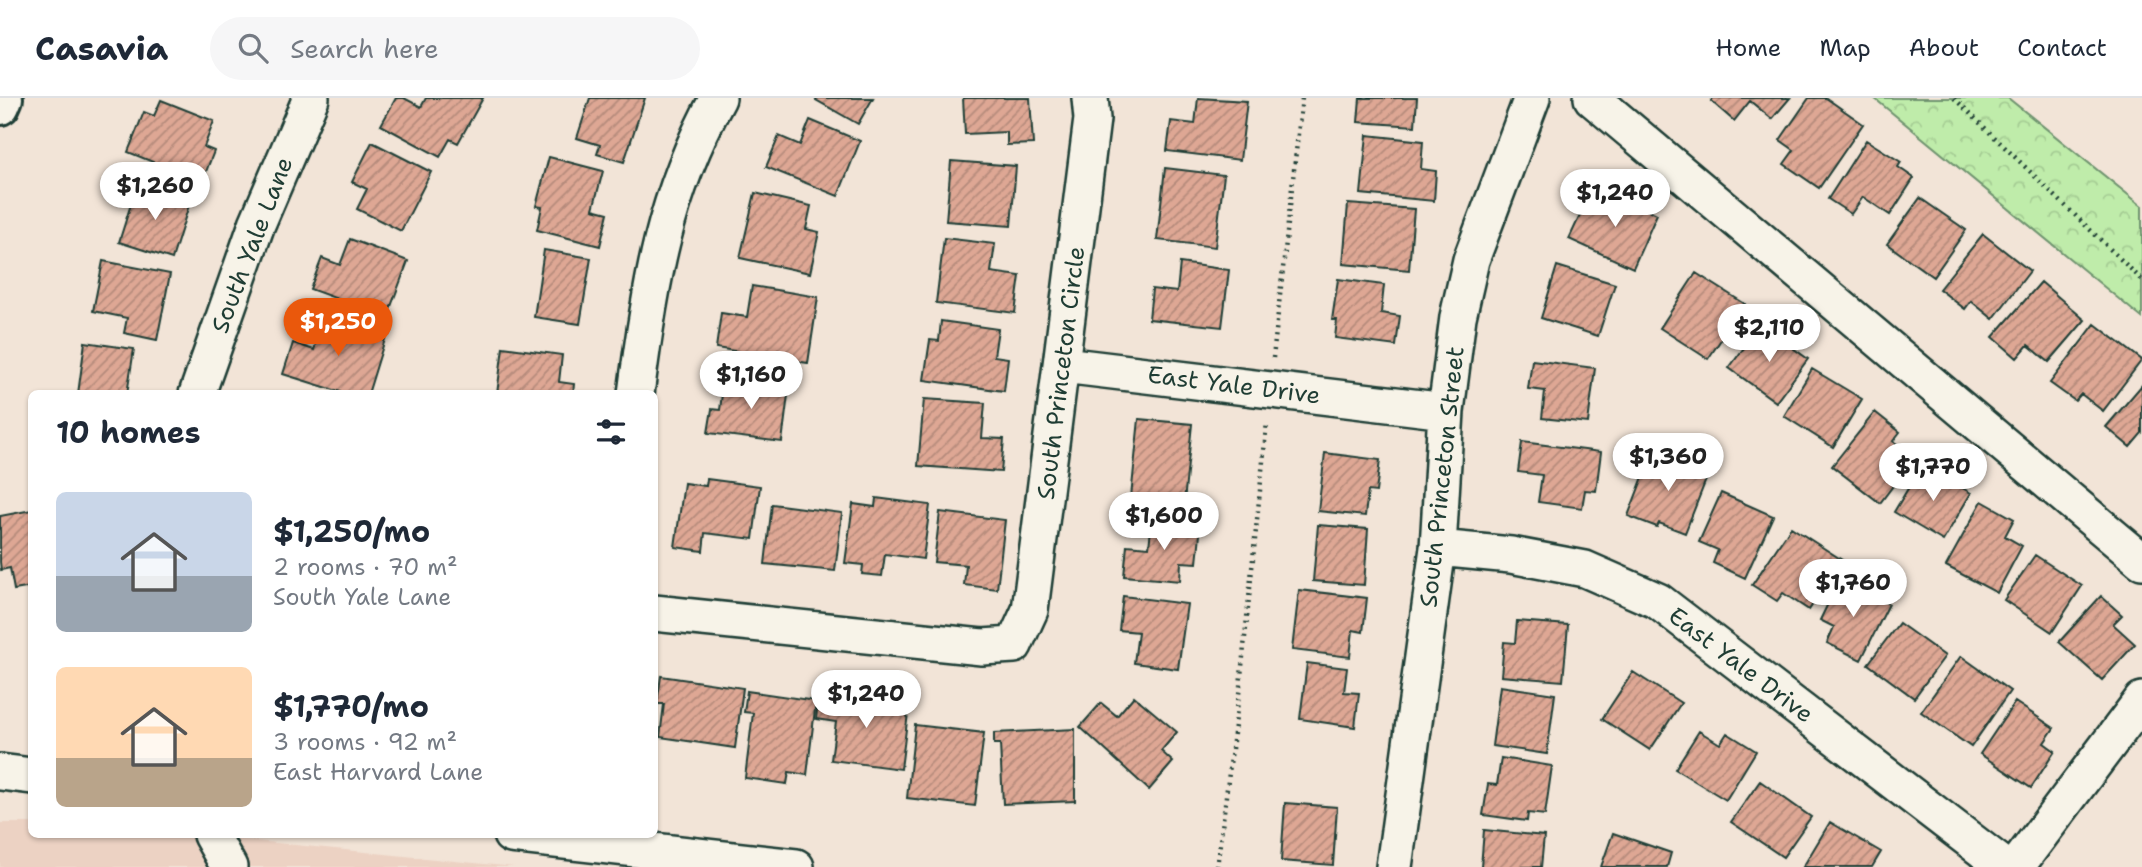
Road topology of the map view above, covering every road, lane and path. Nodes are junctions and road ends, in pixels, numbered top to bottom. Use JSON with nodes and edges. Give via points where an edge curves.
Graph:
{"nodes":[{"id":1,"x":3,"y":98,"type":"edge"},
{"id":2,"x":311,"y":98,"type":"edge"},
{"id":3,"x":718,"y":98,"type":"edge"},
{"id":4,"x":1090,"y":98,"type":"edge"},
{"id":5,"x":1302,"y":98,"type":"edge"},
{"id":6,"x":1532,"y":98,"type":"edge"},
{"id":7,"x":1592,"y":98,"type":"edge"},
{"id":8,"x":1954,"y":98,"type":"edge"},
{"id":9,"x":0,"y":105,"type":"edge"},
{"id":10,"x":2142,"y":279,"type":"edge"},
{"id":11,"x":1063,"y":365,"type":"junction"},
{"id":12,"x":198,"y":390,"type":"edge"},
{"id":13,"x":637,"y":390,"type":"edge"},
{"id":14,"x":1270,"y":390,"type":"junction"},
{"id":15,"x":1447,"y":411,"type":"junction"},
{"id":16,"x":1438,"y":548,"type":"junction"},
{"id":17,"x":2142,"y":561,"type":"edge"},
{"id":18,"x":658,"y":612,"type":"edge"},
{"id":19,"x":2142,"y":700,"type":"edge"},
{"id":20,"x":0,"y":772,"type":"edge"},
{"id":21,"x":28,"y":776,"type":"edge"},
{"id":22,"x":213,"y":838,"type":"edge"},
{"id":23,"x":527,"y":838,"type":"edge"},
{"id":24,"x":581,"y":848,"type":"edge"},
{"id":25,"x":229,"y":867,"type":"edge"},
{"id":26,"x":796,"y":867,"type":"edge"},
{"id":27,"x":1217,"y":867,"type":"edge"},
{"id":28,"x":1394,"y":867,"type":"edge"},
{"id":29,"x":2006,"y":867,"type":"edge"},
{"id":30,"x":2015,"y":867,"type":"edge"}],
"edges":[{"from":1,"to":9,"type":"main road"},
{"from":2,"to":12,"type":"street","name":"South Yale Lane","via":[[257,224]]},
{"from":3,"to":13,"type":"street","via":[[674,192],[651,282]]},
{"from":4,"to":11,"type":"street","name":"South Princeton Circle","via":[[1092,119]]},
{"from":5,"to":14,"type":"path"},
{"from":6,"to":15,"type":"street","name":"South Princeton Street","via":[[1471,260],[1458,317]]},
{"from":7,"to":17,"type":"street"},
{"from":8,"to":10,"type":"path"},
{"from":11,"to":14,"type":"street","name":"East Yale Drive"},
{"from":11,"to":18,"type":"street","name":"South Princeton Circle","via":[[1030,610],[1014,645],[982,647]]},
{"from":14,"to":15,"type":"street","name":"East Yale Drive"},
{"from":14,"to":27,"type":"path"},
{"from":15,"to":16,"type":"street","name":"South Princeton Street"},
{"from":16,"to":28,"type":"street","name":"South Princeton Street"},
{"from":16,"to":29,"type":"street","name":"East Yale Drive","via":[[1585,569],[1658,601]]},
{"from":19,"to":30,"type":"street"},
{"from":20,"to":21,"type":"street"},
{"from":22,"to":25,"type":"street"},
{"from":23,"to":24,"type":"street"},
{"from":24,"to":26,"type":"street"}]}
